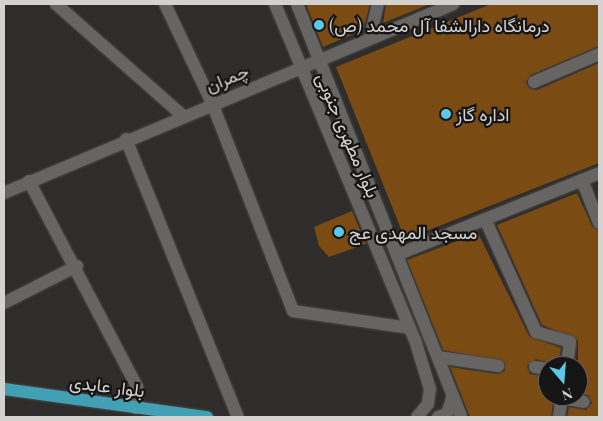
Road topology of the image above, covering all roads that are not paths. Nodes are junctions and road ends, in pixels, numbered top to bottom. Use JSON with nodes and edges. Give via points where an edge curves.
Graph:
{"nodes":[{"id":1,"x":56,"y":4,"type":"edge"},
{"id":2,"x":166,"y":4,"type":"edge"},
{"id":3,"x":275,"y":4,"type":"edge"},
{"id":4,"x":297,"y":4,"type":"edge"},
{"id":5,"x":378,"y":4,"type":"edge"},
{"id":6,"x":453,"y":4,"type":"edge"},
{"id":7,"x":308,"y":30,"type":"junction"},
{"id":8,"x":288,"y":34,"type":"junction"},
{"id":9,"x":370,"y":38,"type":"junction"},
{"id":10,"x":599,"y":54,"type":"edge"},
{"id":11,"x":320,"y":59,"type":"junction"},
{"id":12,"x":300,"y":68,"type":"junction"},
{"id":13,"x":534,"y":82,"type":"dead end"},
{"id":14,"x":330,"y":85,"type":"junction"},
{"id":15,"x":308,"y":87,"type":"junction"},
{"id":16,"x":212,"y":103,"type":"junction"},
{"id":17,"x":182,"y":115,"type":"junction"},
{"id":18,"x":126,"y":139,"type":"junction"},
{"id":19,"x":599,"y":173,"type":"edge"},
{"id":20,"x":582,"y":180,"type":"junction"},
{"id":21,"x":29,"y":181,"type":"junction"},
{"id":22,"x":7,"y":189,"type":"edge"},
{"id":23,"x":485,"y":219,"type":"junction"},
{"id":24,"x":599,"y":223,"type":"edge"},
{"id":25,"x":399,"y":254,"type":"junction"},
{"id":26,"x":77,"y":266,"type":"junction"},
{"id":27,"x":4,"y":303,"type":"edge"},
{"id":28,"x":409,"y":328,"type":"junction"},
{"id":29,"x":568,"y":356,"type":"edge"},
{"id":30,"x":438,"y":357,"type":"junction"},
{"id":31,"x":498,"y":366,"type":"dead end"},
{"id":32,"x":4,"y":389,"type":"edge"},
{"id":33,"x":453,"y":396,"type":"junction"},
{"id":34,"x":428,"y":404,"type":"junction"},
{"id":35,"x":136,"y":408,"type":"junction"},
{"id":36,"x":206,"y":417,"type":"edge"},
{"id":37,"x":238,"y":417,"type":"edge"},
{"id":38,"x":416,"y":417,"type":"edge"},
{"id":39,"x":438,"y":417,"type":"edge"},
{"id":40,"x":461,"y":417,"type":"edge"}],
"edges":[{"from":1,"to":17,"type":"street"},
{"from":2,"to":16,"type":"street"},
{"from":3,"to":8,"type":"street","name":"بلوار مطهری جنوبی"},
{"from":4,"to":7,"type":"street","name":"بلوار مطهری جنوبی"},
{"from":5,"to":9,"type":"street"},
{"from":6,"to":9,"type":"street","name":"چمران"},
{"from":7,"to":8,"type":"street","via":[[301,41]]},
{"from":7,"to":11,"type":"street","name":"بلوار مطهری جنوبی"},
{"from":8,"to":12,"type":"street","name":"بلوار مطهری جنوبی"},
{"from":9,"to":11,"type":"street","name":"چمران"},
{"from":10,"to":13,"type":"street"},
{"from":11,"to":12,"type":"street","name":"چمران"},
{"from":11,"to":14,"type":"street","name":"بلوار مطهری جنوبی"},
{"from":12,"to":15,"type":"street","name":"بلوار مطهری جنوبی"},
{"from":12,"to":16,"type":"street","name":"چمران"},
{"from":14,"to":15,"type":"street","via":[[320,79]]},
{"from":14,"to":25,"type":"street","name":"بلوار مطهری جنوبی"},
{"from":15,"to":28,"type":"street","name":"بلوار مطهری جنوبی"},
{"from":16,"to":17,"type":"street","name":"چمران"},
{"from":16,"to":28,"type":"street","via":[[293,311]]},
{"from":17,"to":18,"type":"street","name":"چمران"},
{"from":18,"to":21,"type":"street","name":"چمران"},
{"from":18,"to":37,"type":"street"},
{"from":19,"to":20,"type":"street"},
{"from":20,"to":23,"type":"street"},
{"from":20,"to":24,"type":"street"},
{"from":21,"to":22,"type":"street","name":"چمران"},
{"from":21,"to":26,"type":"street"},
{"from":23,"to":25,"type":"street"},
{"from":23,"to":29,"type":"street","via":[[536,332],[570,342]]},
{"from":25,"to":30,"type":"street","name":"بلوار مطهری جنوبی"},
{"from":26,"to":27,"type":"street"},
{"from":26,"to":35,"type":"street","via":[[137,387]]},
{"from":28,"to":34,"type":"street","name":"بلوار مطهری جنوبی","via":[[430,389]]},
{"from":30,"to":31,"type":"street"},
{"from":30,"to":33,"type":"street","name":"بلوار مطهری جنوبی"},
{"from":32,"to":35,"type":"main road","name":"بلوار عابدی"},
{"from":33,"to":39,"type":"street","via":[[447,414]]},
{"from":33,"to":40,"type":"street","name":"بلوار مطهری جنوبی"},
{"from":34,"to":38,"type":"street"},
{"from":34,"to":39,"type":"street"},
{"from":35,"to":36,"type":"main road","name":"بلوار عابدی"}]}
